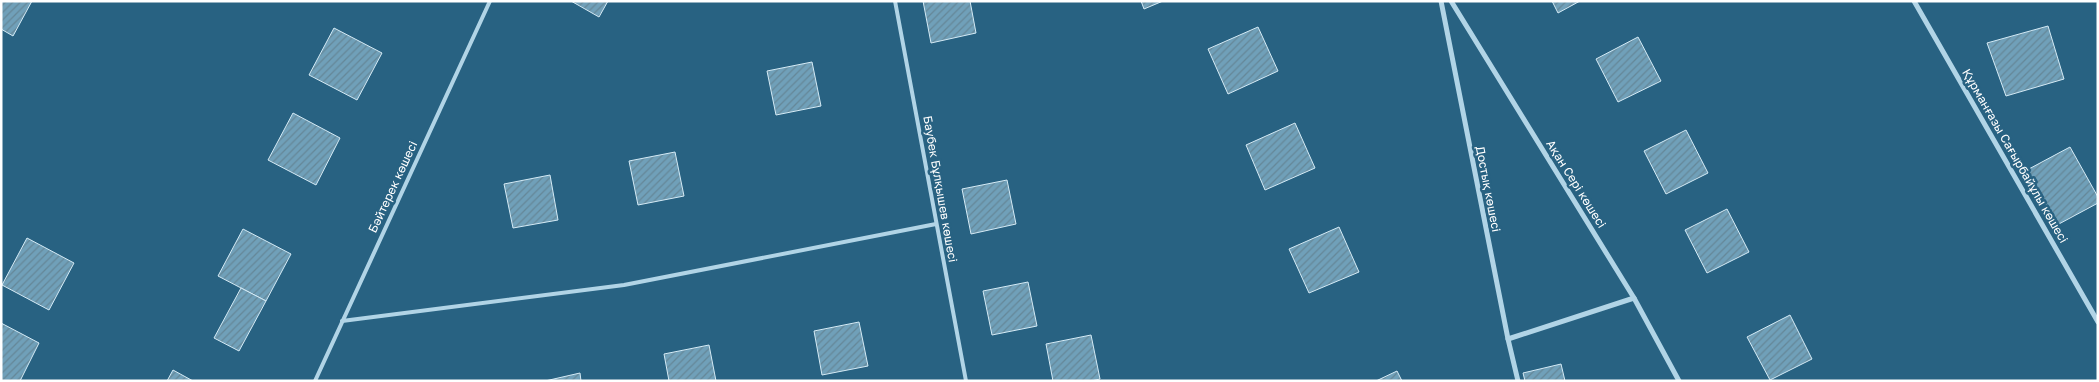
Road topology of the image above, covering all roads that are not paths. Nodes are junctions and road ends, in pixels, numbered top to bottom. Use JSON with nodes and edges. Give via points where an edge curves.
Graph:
{"nodes":[{"id":1,"x":490,"y":1,"type":"edge"},
{"id":2,"x":895,"y":1,"type":"edge"},
{"id":3,"x":1441,"y":1,"type":"edge"},
{"id":4,"x":1451,"y":1,"type":"edge"},
{"id":5,"x":1914,"y":1,"type":"edge"},
{"id":6,"x":936,"y":224,"type":"junction"},
{"id":7,"x":1634,"y":298,"type":"junction"},
{"id":8,"x":342,"y":321,"type":"junction"},
{"id":9,"x":2098,"y":322,"type":"edge"},
{"id":10,"x":1508,"y":339,"type":"junction"},
{"id":11,"x":315,"y":381,"type":"edge"},
{"id":12,"x":966,"y":381,"type":"edge"},
{"id":13,"x":1518,"y":381,"type":"edge"},
{"id":14,"x":1679,"y":381,"type":"edge"}],
"edges":[{"from":1,"to":8,"type":"lane","name":"Бәйтерек көшесі"},
{"from":2,"to":6,"type":"lane","name":"Баубек Бұлқышев көшесі"},
{"from":3,"to":10,"type":"street","name":"Достық көшесі"},
{"from":4,"to":7,"type":"street","name":"Ақан Сері көшесі"},
{"from":5,"to":9,"type":"street","name":"Құрманғазы Сағырбайұлы көшесі"},
{"from":6,"to":8,"type":"lane","via":[[624,285]]},
{"from":6,"to":12,"type":"lane","name":"Баубек Бұлқышев көшесі"},
{"from":7,"to":10,"type":"street"},
{"from":7,"to":14,"type":"street","name":"Ақан Сері көшесі"},
{"from":8,"to":11,"type":"lane","name":"Бәйтерек көшесі"},
{"from":10,"to":13,"type":"street","name":"Достық көшесі"}]}
